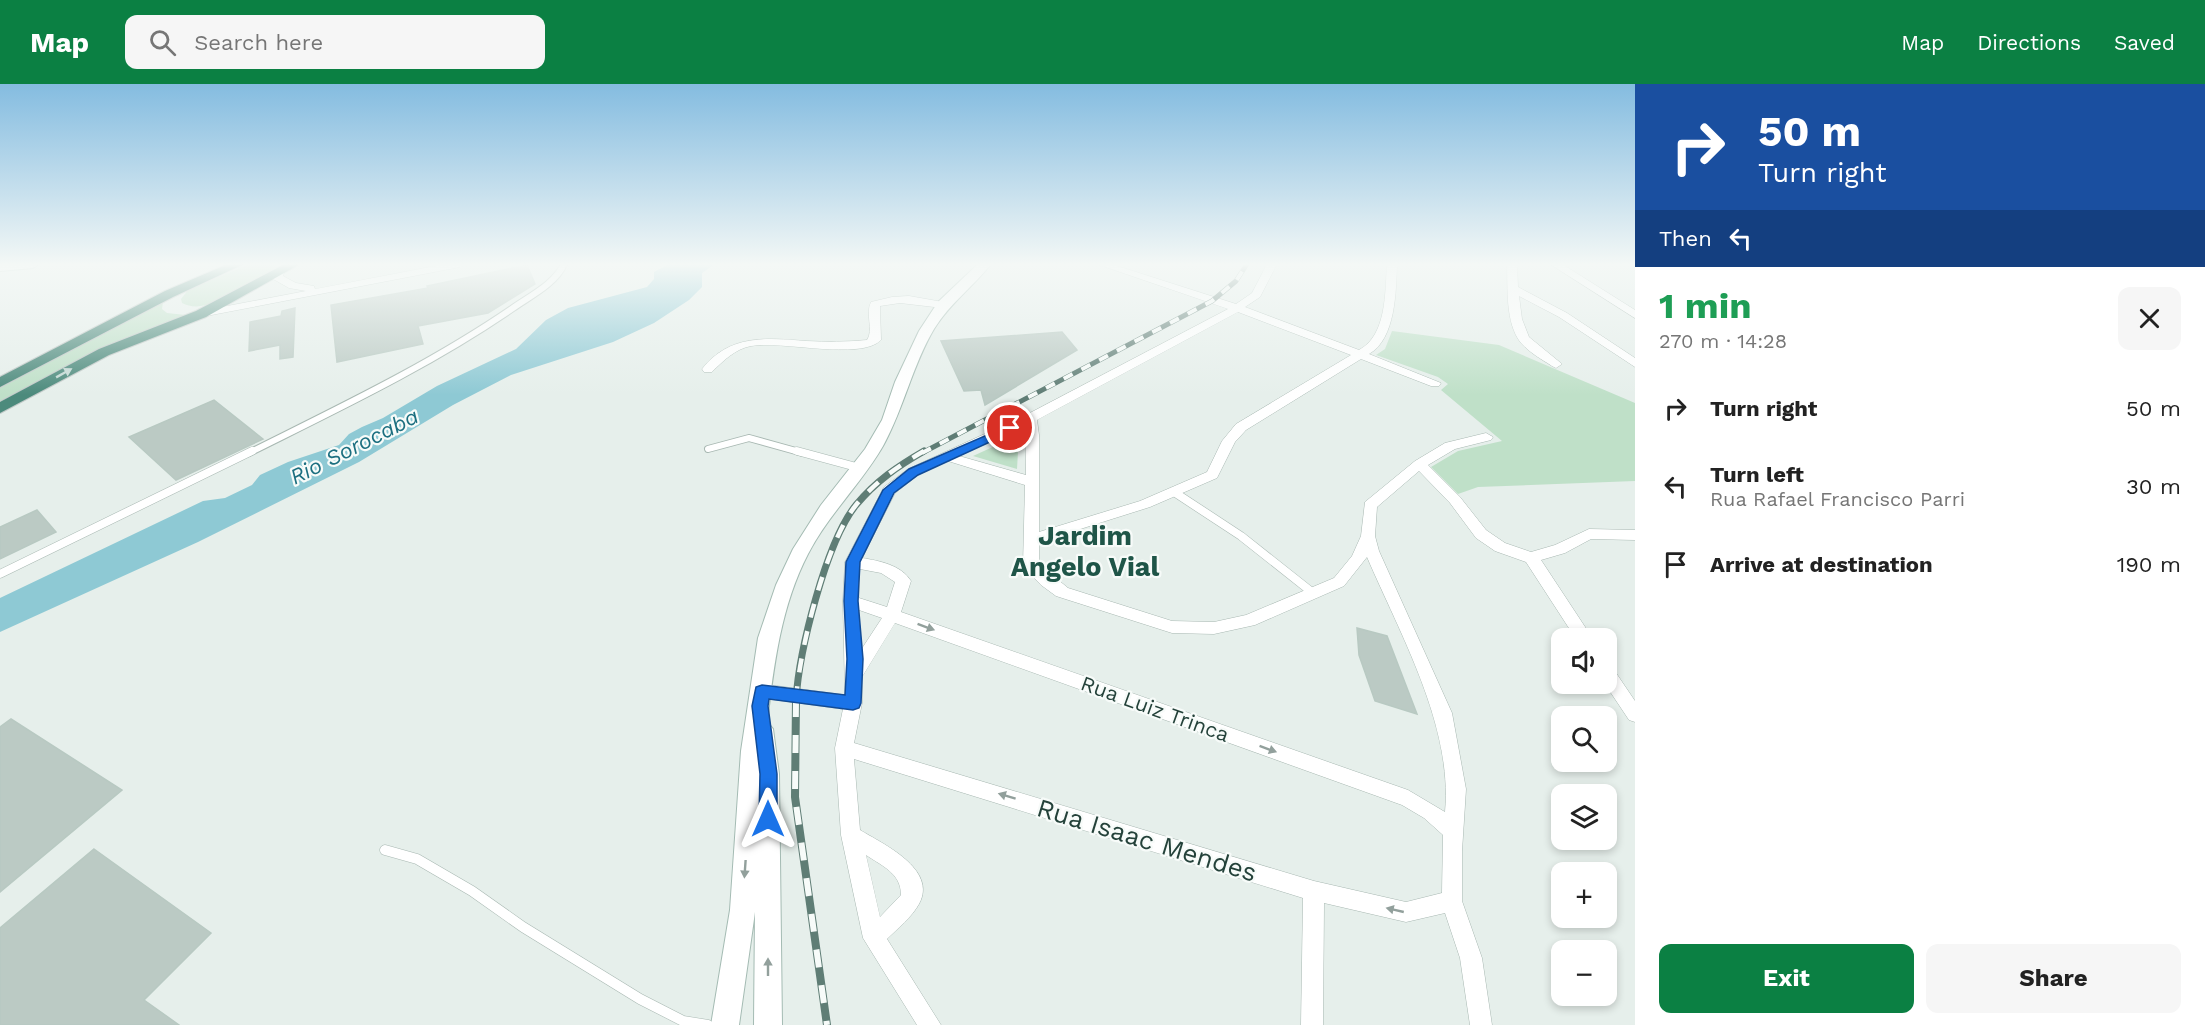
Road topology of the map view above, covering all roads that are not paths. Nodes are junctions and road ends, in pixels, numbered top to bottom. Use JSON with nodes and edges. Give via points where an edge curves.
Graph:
{"nodes":[{"id":1,"x":142,"y":308,"type":"edge"},
{"id":2,"x":178,"y":308,"type":"edge"},
{"id":3,"x":212,"y":308,"type":"edge"},
{"id":4,"x":231,"y":308,"type":"edge"},
{"id":5,"x":513,"y":308,"type":"edge"},
{"id":6,"x":873,"y":308,"type":"edge"},
{"id":7,"x":941,"y":308,"type":"edge"},
{"id":8,"x":1234,"y":308,"type":"edge"},
{"id":9,"x":1389,"y":308,"type":"edge"},
{"id":10,"x":1517,"y":308,"type":"edge"},
{"id":11,"x":1550,"y":308,"type":"edge"},
{"id":12,"x":1237,"y":309,"type":"junction"},
{"id":13,"x":201,"y":314,"type":"junction"},
{"id":14,"x":1361,"y":355,"type":"junction"},
{"id":15,"x":1635,"y":363,"type":"edge"},
{"id":16,"x":1557,"y":364,"type":"dead end"},
{"id":17,"x":708,"y":369,"type":"dead end"},
{"id":18,"x":0,"y":383,"type":"edge"},
{"id":19,"x":1435,"y":383,"type":"dead end"},
{"id":20,"x":0,"y":408,"type":"edge"},
{"id":21,"x":1030,"y":418,"type":"junction"},
{"id":22,"x":1486,"y":437,"type":"dead end"},
{"id":23,"x":708,"y":449,"type":"dead end"},
{"id":24,"x":949,"y":457,"type":"junction"},
{"id":25,"x":1420,"y":464,"type":"junction"},
{"id":26,"x":860,"y":468,"type":"junction"},
{"id":27,"x":1032,"y":482,"type":"junction"},
{"id":28,"x":1174,"y":492,"type":"junction"},
{"id":29,"x":1635,"y":535,"type":"edge"},
{"id":30,"x":1368,"y":536,"type":"junction"},
{"id":31,"x":1032,"y":540,"type":"junction"},
{"id":32,"x":1531,"y":558,"type":"junction"},
{"id":33,"x":853,"y":562,"type":"junction"},
{"id":34,"x":0,"y":574,"type":"edge"},
{"id":35,"x":1313,"y":593,"type":"junction"},
{"id":36,"x":851,"y":601,"type":"junction"},
{"id":37,"x":892,"y":615,"type":"junction"},
{"id":38,"x":1578,"y":628,"type":"edge"},
{"id":39,"x":854,"y":675,"type":"junction"},
{"id":40,"x":1617,"y":688,"type":"edge"},
{"id":41,"x":761,"y":699,"type":"junction"},
{"id":42,"x":853,"y":703,"type":"junction"},
{"id":43,"x":1635,"y":715,"type":"edge"},
{"id":44,"x":844,"y":748,"type":"junction"},
{"id":45,"x":1453,"y":831,"type":"junction"},
{"id":46,"x":851,"y":835,"type":"junction"},
{"id":47,"x":385,"y":850,"type":"dead end"},
{"id":48,"x":1314,"y":891,"type":"junction"},
{"id":49,"x":1452,"y":901,"type":"junction"},
{"id":50,"x":874,"y":938,"type":"junction"},
{"id":51,"x":708,"y":1025,"type":"edge"},
{"id":52,"x":725,"y":1025,"type":"edge"},
{"id":53,"x":768,"y":1025,"type":"edge"},
{"id":54,"x":930,"y":1025,"type":"edge"},
{"id":55,"x":1312,"y":1025,"type":"edge"},
{"id":56,"x":1481,"y":1025,"type":"edge"}],
"edges":[{"from":1,"to":18,"type":"highway"},
{"from":2,"to":13,"type":"highway"},
{"from":3,"to":13,"type":"highway"},
{"from":4,"to":13,"type":"street"},
{"from":5,"to":34,"type":"lane","via":[[399,379]]},
{"from":6,"to":17,"type":"street","via":[[876,333],[870,343],[752,340],[732,349]]},
{"from":7,"to":26,"type":"main road","via":[[915,352],[890,420]]},
{"from":8,"to":12,"type":"street"},
{"from":9,"to":14,"type":"street","via":[[1372,348]]},
{"from":10,"to":16,"type":"street","via":[[1521,333],[1531,346]]},
{"from":11,"to":15,"type":"street"},
{"from":12,"to":14,"type":"street"},
{"from":12,"to":21,"type":"street"},
{"from":20,"to":13,"type":"highway","one_way":true,"via":[[104,352]]},
{"from":14,"to":19,"type":"street"},
{"from":14,"to":28,"type":"street","via":[[1241,427],[1212,475]]},
{"from":21,"to":24,"type":"street"},
{"from":21,"to":27,"type":"street"},
{"from":22,"to":25,"type":"street","via":[[1450,446]]},
{"from":23,"to":26,"type":"lane","via":[[749,438]]},
{"from":24,"to":27,"type":"street"},
{"from":24,"to":33,"type":"street","via":[[913,472],[889,490]]},
{"from":25,"to":30,"type":"street","via":[[1370,505]]},
{"from":25,"to":32,"type":"street","via":[[1481,534],[1500,547]]},
{"from":26,"to":41,"type":"main road","via":[[827,509],[789,574],[768,638]]},
{"from":27,"to":31,"type":"street"},
{"from":28,"to":31,"type":"street"},
{"from":28,"to":35,"type":"lane","via":[[1241,536]]},
{"from":29,"to":32,"type":"street","via":[[1589,534]]},
{"from":30,"to":35,"type":"street","via":[[1359,558],[1339,582]]},
{"from":30,"to":45,"type":"street","via":[[1443,713],[1457,789]]},
{"from":31,"to":35,"type":"street","via":[[1031,566],[1062,592],[1172,627],[1214,628],[1250,621]]},
{"from":32,"to":38,"type":"street"},
{"from":33,"to":36,"type":"street"},
{"from":33,"to":37,"type":"street","via":[[887,569],[903,581]]},
{"from":36,"to":37,"type":"street","name":"Rua Luiz Trinca"},
{"from":36,"to":39,"type":"street"},
{"from":37,"to":39,"type":"street"},
{"from":37,"to":45,"type":"street","name":"Rua Luiz Trinca","one_way":true,"via":[[1408,799]]},
{"from":39,"to":42,"type":"street"},
{"from":40,"to":43,"type":"street"},
{"from":41,"to":42,"type":"street"},
{"from":41,"to":52,"type":"main road","one_way":true,"via":[[753,751],[742,910]]},
{"from":53,"to":41,"type":"main road","one_way":true,"via":[[768,774]]},
{"from":42,"to":44,"type":"street"},
{"from":44,"to":46,"type":"street"},
{"from":48,"to":44,"type":"street","name":"Rua Isaac Mendes","one_way":true},
{"from":45,"to":49,"type":"street"},
{"from":46,"to":50,"type":"street"},
{"from":46,"to":50,"type":"street","via":[[900,866],[911,880],[911,898]]},
{"from":47,"to":51,"type":"lane","via":[[417,859],[472,891],[640,999],[683,1021]]},
{"from":49,"to":48,"type":"street","name":"Rua Isaac Mendes","one_way":true,"via":[[1406,912]]},
{"from":48,"to":55,"type":"street"},
{"from":49,"to":56,"type":"street","via":[[1471,957]]},
{"from":50,"to":54,"type":"street"}]}
